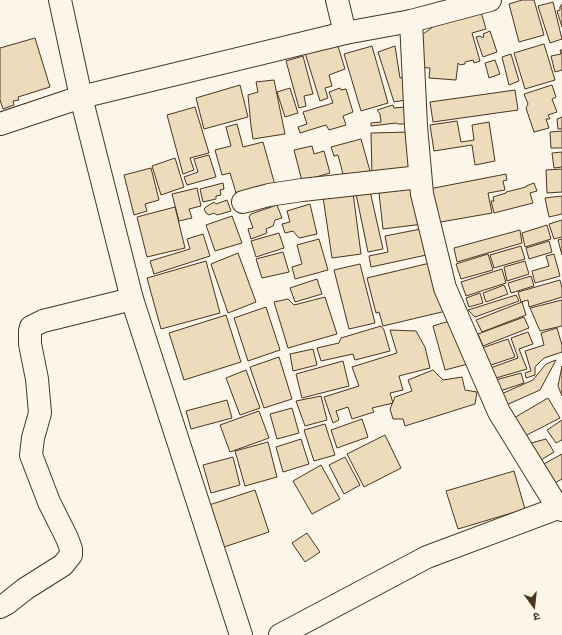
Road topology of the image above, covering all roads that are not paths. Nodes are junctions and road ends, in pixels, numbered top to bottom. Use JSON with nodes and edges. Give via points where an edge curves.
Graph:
{"nodes":[{"id":1,"x":60,"y":0,"type":"edge"},
{"id":2,"x":337,"y":0,"type":"edge"},
{"id":3,"x":490,"y":0,"type":"edge"},
{"id":4,"x":411,"y":21,"type":"junction"},
{"id":5,"x":345,"y":33,"type":"junction"},
{"id":6,"x":81,"y":97,"type":"junction"},
{"id":7,"x":0,"y":124,"type":"edge"},
{"id":8,"x":420,"y":177,"type":"junction"},
{"id":9,"x":243,"y":202,"type":"dead end"},
{"id":10,"x":132,"y":299,"type":"junction"},
{"id":11,"x":561,"y":508,"type":"edge"},
{"id":12,"x":0,"y":607,"type":"edge"},
{"id":13,"x":241,"y":635,"type":"edge"},
{"id":14,"x":280,"y":635,"type":"edge"}],
"edges":[{"from":1,"to":6,"type":"street"},
{"from":2,"to":5,"type":"street"},
{"from":3,"to":4,"type":"street"},
{"from":4,"to":5,"type":"street"},
{"from":4,"to":8,"type":"street"},
{"from":5,"to":6,"type":"street"},
{"from":6,"to":7,"type":"street"},
{"from":6,"to":10,"type":"street"},
{"from":8,"to":9,"type":"street","via":[[302,190]]},
{"from":8,"to":11,"type":"street","via":[[445,288],[499,412]]},
{"from":10,"to":12,"type":"street","via":[[43,321],[31,327],[30,344],[40,413],[31,455],[49,502],[67,538],[71,555],[63,565]]},
{"from":10,"to":13,"type":"street"},
{"from":11,"to":14,"type":"street","via":[[427,557]]}]}
